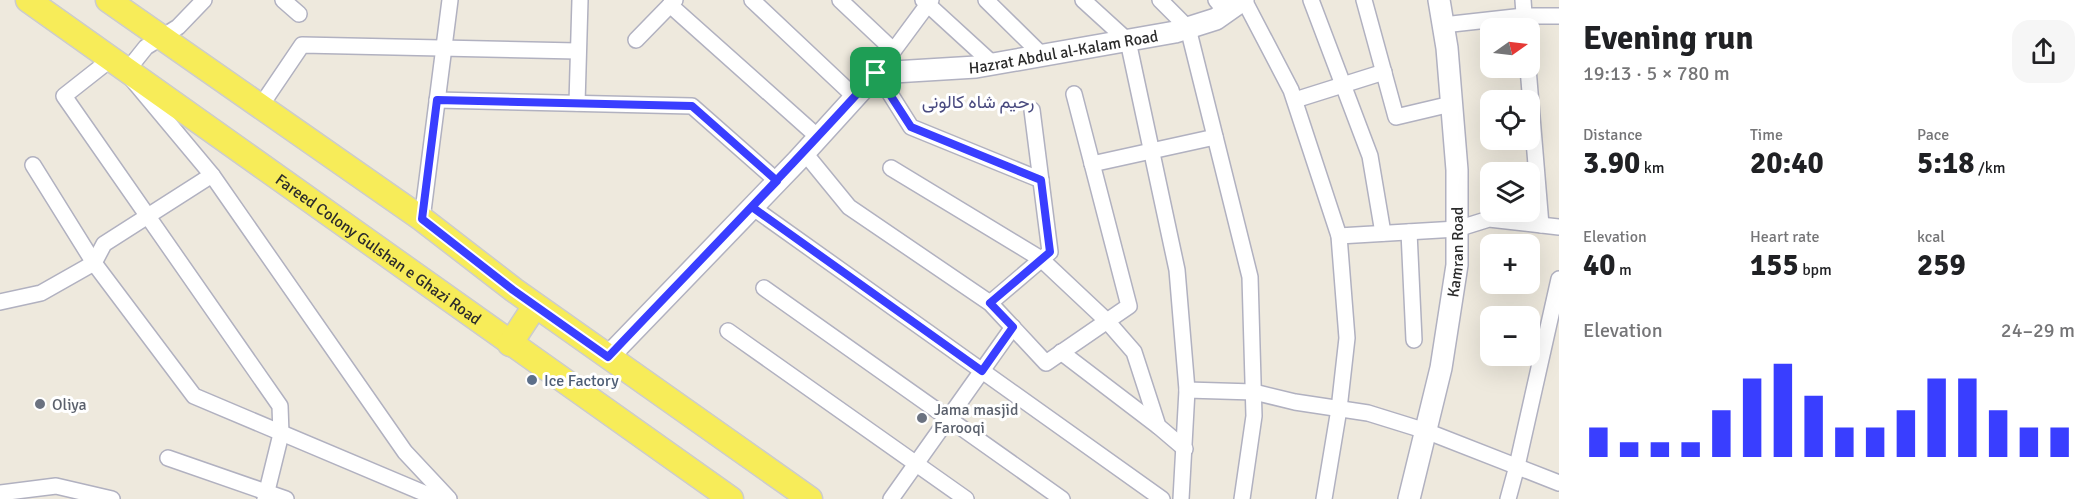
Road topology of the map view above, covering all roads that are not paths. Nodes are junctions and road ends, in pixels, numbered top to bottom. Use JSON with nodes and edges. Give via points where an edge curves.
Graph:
{"nodes":[{"id":1,"x":28,"y":0,"type":"edge"},
{"id":2,"x":108,"y":0,"type":"edge"},
{"id":3,"x":204,"y":0,"type":"edge"},
{"id":4,"x":283,"y":0,"type":"edge"},
{"id":5,"x":450,"y":0,"type":"edge"},
{"id":6,"x":580,"y":0,"type":"edge"},
{"id":7,"x":752,"y":0,"type":"edge"},
{"id":8,"x":840,"y":0,"type":"edge"},
{"id":9,"x":986,"y":0,"type":"edge"},
{"id":10,"x":1083,"y":0,"type":"edge"},
{"id":11,"x":1160,"y":0,"type":"edge"},
{"id":12,"x":1311,"y":0,"type":"edge"},
{"id":13,"x":1364,"y":0,"type":"edge"},
{"id":14,"x":1439,"y":0,"type":"edge"},
{"id":15,"x":1523,"y":0,"type":"edge"},
{"id":16,"x":927,"y":1,"type":"edge"},
{"id":17,"x":672,"y":2,"type":"edge"},
{"id":18,"x":1232,"y":3,"type":"edge"},
{"id":19,"x":300,"y":14,"type":"dead end"},
{"id":20,"x":1559,"y":16,"type":"edge"},
{"id":21,"x":1525,"y":18,"type":"edge"},
{"id":22,"x":1540,"y":19,"type":"edge"},
{"id":23,"x":1480,"y":24,"type":"edge"},
{"id":24,"x":1443,"y":25,"type":"junction"},
{"id":25,"x":1188,"y":28,"type":"junction"},
{"id":26,"x":161,"y":37,"type":"junction"},
{"id":27,"x":636,"y":40,"type":"dead end"},
{"id":28,"x":1128,"y":40,"type":"junction"},
{"id":29,"x":444,"y":46,"type":"junction"},
{"id":30,"x":893,"y":50,"type":"junction"},
{"id":31,"x":578,"y":51,"type":"junction"},
{"id":32,"x":1043,"y":56,"type":"junction"},
{"id":33,"x":993,"y":64,"type":"junction"},
{"id":34,"x":119,"y":65,"type":"junction"},
{"id":35,"x":1384,"y":72,"type":"junction"},
{"id":36,"x":876,"y":73,"type":"junction"},
{"id":37,"x":1529,"y":78,"type":"edge"},
{"id":38,"x":1343,"y":84,"type":"junction"},
{"id":39,"x":1074,"y":94,"type":"dead end"},
{"id":40,"x":855,"y":97,"type":"junction"},
{"id":41,"x":437,"y":100,"type":"junction"},
{"id":42,"x":1295,"y":100,"type":"junction"},
{"id":43,"x":577,"y":103,"type":"junction"},
{"id":44,"x":1452,"y":104,"type":"junction"},
{"id":45,"x":260,"y":107,"type":"junction"},
{"id":46,"x":1032,"y":110,"type":"dead end"},
{"id":47,"x":1215,"y":137,"type":"junction"},
{"id":48,"x":811,"y":144,"type":"junction"},
{"id":49,"x":1152,"y":151,"type":"junction"},
{"id":50,"x":1092,"y":164,"type":"junction"},
{"id":51,"x":33,"y":165,"type":"dead end"},
{"id":52,"x":891,"y":168,"type":"dead end"},
{"id":53,"x":212,"y":175,"type":"junction"},
{"id":54,"x":1041,"y":180,"type":"junction"},
{"id":55,"x":777,"y":181,"type":"junction"},
{"id":56,"x":752,"y":207,"type":"junction"},
{"id":57,"x":148,"y":216,"type":"junction"},
{"id":58,"x":422,"y":219,"type":"junction"},
{"id":59,"x":1541,"y":225,"type":"junction"},
{"id":60,"x":1559,"y":227,"type":"edge"},
{"id":61,"x":1457,"y":229,"type":"junction"},
{"id":62,"x":1409,"y":232,"type":"junction"},
{"id":63,"x":1383,"y":233,"type":"junction"},
{"id":64,"x":1339,"y":236,"type":"junction"},
{"id":65,"x":1041,"y":259,"type":"junction"},
{"id":66,"x":94,"y":263,"type":"junction"},
{"id":67,"x":1559,"y":279,"type":"edge"},
{"id":68,"x":764,"y":288,"type":"dead end"},
{"id":69,"x":0,"y":302,"type":"edge"},
{"id":70,"x":990,"y":303,"type":"junction"},
{"id":71,"x":535,"y":306,"type":"junction"},
{"id":72,"x":1107,"y":321,"type":"junction"},
{"id":73,"x":1013,"y":327,"type":"junction"},
{"id":74,"x":728,"y":331,"type":"dead end"},
{"id":75,"x":1414,"y":340,"type":"dead end"},
{"id":76,"x":510,"y":344,"type":"junction"},
{"id":77,"x":1061,"y":352,"type":"junction"},
{"id":78,"x":608,"y":357,"type":"junction"},
{"id":79,"x":982,"y":371,"type":"junction"},
{"id":80,"x":1187,"y":390,"type":"junction"},
{"id":81,"x":1254,"y":392,"type":"junction"},
{"id":82,"x":1339,"y":409,"type":"junction"},
{"id":83,"x":948,"y":418,"type":"junction"},
{"id":84,"x":1158,"y":426,"type":"junction"},
{"id":85,"x":1426,"y":431,"type":"junction"},
{"id":86,"x":281,"y":434,"type":"junction"},
{"id":87,"x":1185,"y":449,"type":"junction"},
{"id":88,"x":168,"y":458,"type":"dead end"},
{"id":89,"x":916,"y":464,"type":"junction"},
{"id":90,"x":1517,"y":466,"type":"junction"},
{"id":91,"x":1559,"y":483,"type":"edge"},
{"id":92,"x":0,"y":492,"type":"edge"},
{"id":93,"x":266,"y":495,"type":"edge"},
{"id":94,"x":112,"y":499,"type":"edge"},
{"id":95,"x":286,"y":499,"type":"edge"},
{"id":96,"x":438,"y":499,"type":"edge"},
{"id":97,"x":449,"y":499,"type":"edge"},
{"id":98,"x":731,"y":499,"type":"edge"},
{"id":99,"x":810,"y":499,"type":"edge"},
{"id":100,"x":891,"y":499,"type":"edge"},
{"id":101,"x":966,"y":499,"type":"edge"},
{"id":102,"x":1062,"y":499,"type":"edge"},
{"id":103,"x":1162,"y":499,"type":"edge"},
{"id":104,"x":1181,"y":499,"type":"edge"},
{"id":105,"x":1242,"y":499,"type":"edge"},
{"id":106,"x":1324,"y":499,"type":"edge"},
{"id":107,"x":1409,"y":499,"type":"edge"},
{"id":108,"x":1508,"y":499,"type":"edge"}],
"edges":[{"from":1,"to":34,"type":"main road","name":"Fareed Colony Gulshan e Ghazi Road"},
{"from":2,"to":26,"type":"main road"},
{"from":3,"to":26,"type":"street","via":[[178,27]]},
{"from":4,"to":19,"type":"street"},
{"from":5,"to":29,"type":"street"},
{"from":6,"to":31,"type":"street"},
{"from":7,"to":40,"type":"street"},
{"from":8,"to":30,"type":"street"},
{"from":9,"to":32,"type":"street"},
{"from":10,"to":28,"type":"street"},
{"from":11,"to":25,"type":"street"},
{"from":12,"to":38,"type":"street"},
{"from":13,"to":35,"type":"street"},
{"from":14,"to":24,"type":"street","name":"Kamran Road"},
{"from":15,"to":21,"type":"street"},
{"from":16,"to":30,"type":"street"},
{"from":16,"to":33,"type":"street"},
{"from":17,"to":27,"type":"street"},
{"from":17,"to":48,"type":"street"},
{"from":18,"to":25,"type":"street","name":"Hazrat Abdul al-Kalam Road","via":[[1216,19]]},
{"from":18,"to":42,"type":"street"},
{"from":20,"to":22,"type":"street"},
{"from":23,"to":24,"type":"street"},
{"from":24,"to":44,"type":"street","name":"Kamran Road"},
{"from":25,"to":28,"type":"street","name":"Hazrat Abdul al-Kalam Road"},
{"from":25,"to":47,"type":"street"},
{"from":26,"to":34,"type":"street"},
{"from":26,"to":45,"type":"main road"},
{"from":28,"to":32,"type":"street","name":"Hazrat Abdul al-Kalam Road"},
{"from":28,"to":49,"type":"street"},
{"from":29,"to":31,"type":"street"},
{"from":29,"to":41,"type":"street"},
{"from":29,"to":45,"type":"street","via":[[302,45]]},
{"from":30,"to":36,"type":"street"},
{"from":31,"to":43,"type":"street"},
{"from":32,"to":33,"type":"street","name":"Hazrat Abdul al-Kalam Road"},
{"from":33,"to":36,"type":"street","name":"Hazrat Abdul al-Kalam Road"},
{"from":34,"to":53,"type":"street"},
{"from":34,"to":57,"type":"street","via":[[64,96]]},
{"from":34,"to":76,"type":"main road","name":"Fareed Colony Gulshan e Ghazi Road"},
{"from":35,"to":38,"type":"street"},
{"from":35,"to":44,"type":"street","via":[[1396,117]]},
{"from":36,"to":40,"type":"street"},
{"from":36,"to":54,"type":"street","via":[[911,127]]},
{"from":37,"to":59,"type":"street"},
{"from":38,"to":42,"type":"street"},
{"from":38,"to":63,"type":"street","via":[[1370,156]]},
{"from":39,"to":50,"type":"street"},
{"from":40,"to":48,"type":"street"},
{"from":41,"to":43,"type":"street"},
{"from":41,"to":58,"type":"street"},
{"from":42,"to":64,"type":"street"},
{"from":43,"to":55,"type":"street","via":[[692,106]]},
{"from":44,"to":61,"type":"street","name":"Kamran Road"},
{"from":45,"to":58,"type":"main road"},
{"from":46,"to":54,"type":"street"},
{"from":47,"to":49,"type":"street"},
{"from":47,"to":81,"type":"street","via":[[1250,277]]},
{"from":48,"to":55,"type":"street"},
{"from":48,"to":70,"type":"street","via":[[849,207]]},
{"from":49,"to":50,"type":"street"},
{"from":49,"to":80,"type":"street","via":[[1177,270]]},
{"from":50,"to":72,"type":"street","via":[[1129,306]]},
{"from":51,"to":66,"type":"street"},
{"from":52,"to":65,"type":"street"},
{"from":53,"to":57,"type":"street"},
{"from":53,"to":97,"type":"street","via":[[405,452]]},
{"from":54,"to":65,"type":"street","via":[[1050,252]]},
{"from":55,"to":56,"type":"street"},
{"from":56,"to":78,"type":"street"},
{"from":56,"to":79,"type":"street"},
{"from":57,"to":66,"type":"street","via":[[104,244]]},
{"from":57,"to":86,"type":"street","via":[[280,406]]},
{"from":58,"to":71,"type":"main road"},
{"from":59,"to":60,"type":"street"},
{"from":59,"to":61,"type":"street","via":[[1489,219]]},
{"from":61,"to":62,"type":"street"},
{"from":61,"to":85,"type":"street","name":"Kamran Road","via":[[1457,265],[1441,368]]},
{"from":62,"to":63,"type":"street"},
{"from":62,"to":75,"type":"street"},
{"from":63,"to":64,"type":"street"},
{"from":64,"to":82,"type":"street","via":[[1347,338]]},
{"from":65,"to":70,"type":"street"},
{"from":65,"to":72,"type":"street"},
{"from":66,"to":69,"type":"street","via":[[41,293]]},
{"from":66,"to":86,"type":"street","via":[[194,396]]},
{"from":67,"to":90,"type":"street"},
{"from":68,"to":83,"type":"street"},
{"from":70,"to":73,"type":"street"},
{"from":71,"to":76,"type":"main road"},
{"from":71,"to":78,"type":"main road"},
{"from":72,"to":77,"type":"street"},
{"from":72,"to":84,"type":"street","via":[[1134,352]]},
{"from":73,"to":77,"type":"street","via":[[1046,363]]},
{"from":73,"to":79,"type":"street"},
{"from":74,"to":89,"type":"street"},
{"from":76,"to":98,"type":"main road","name":"Fareed Colony Gulshan e Ghazi Road"},
{"from":77,"to":84,"type":"street"},
{"from":78,"to":99,"type":"main road"},
{"from":79,"to":83,"type":"street"},
{"from":79,"to":103,"type":"street"},
{"from":80,"to":81,"type":"street"},
{"from":80,"to":87,"type":"street"},
{"from":81,"to":82,"type":"street"},
{"from":81,"to":105,"type":"street"},
{"from":82,"to":85,"type":"street"},
{"from":82,"to":106,"type":"street"},
{"from":83,"to":89,"type":"street"},
{"from":83,"to":102,"type":"street"},
{"from":84,"to":87,"type":"street"},
{"from":85,"to":90,"type":"street"},
{"from":85,"to":107,"type":"street","name":"Kamran Road"},
{"from":86,"to":93,"type":"street"},
{"from":86,"to":96,"type":"street"},
{"from":87,"to":104,"type":"street"},
{"from":88,"to":93,"type":"street"},
{"from":89,"to":100,"type":"street"},
{"from":89,"to":101,"type":"street"},
{"from":90,"to":91,"type":"street"},
{"from":90,"to":108,"type":"street"},
{"from":92,"to":94,"type":"street","via":[[56,486]]},
{"from":93,"to":95,"type":"street"}]}
